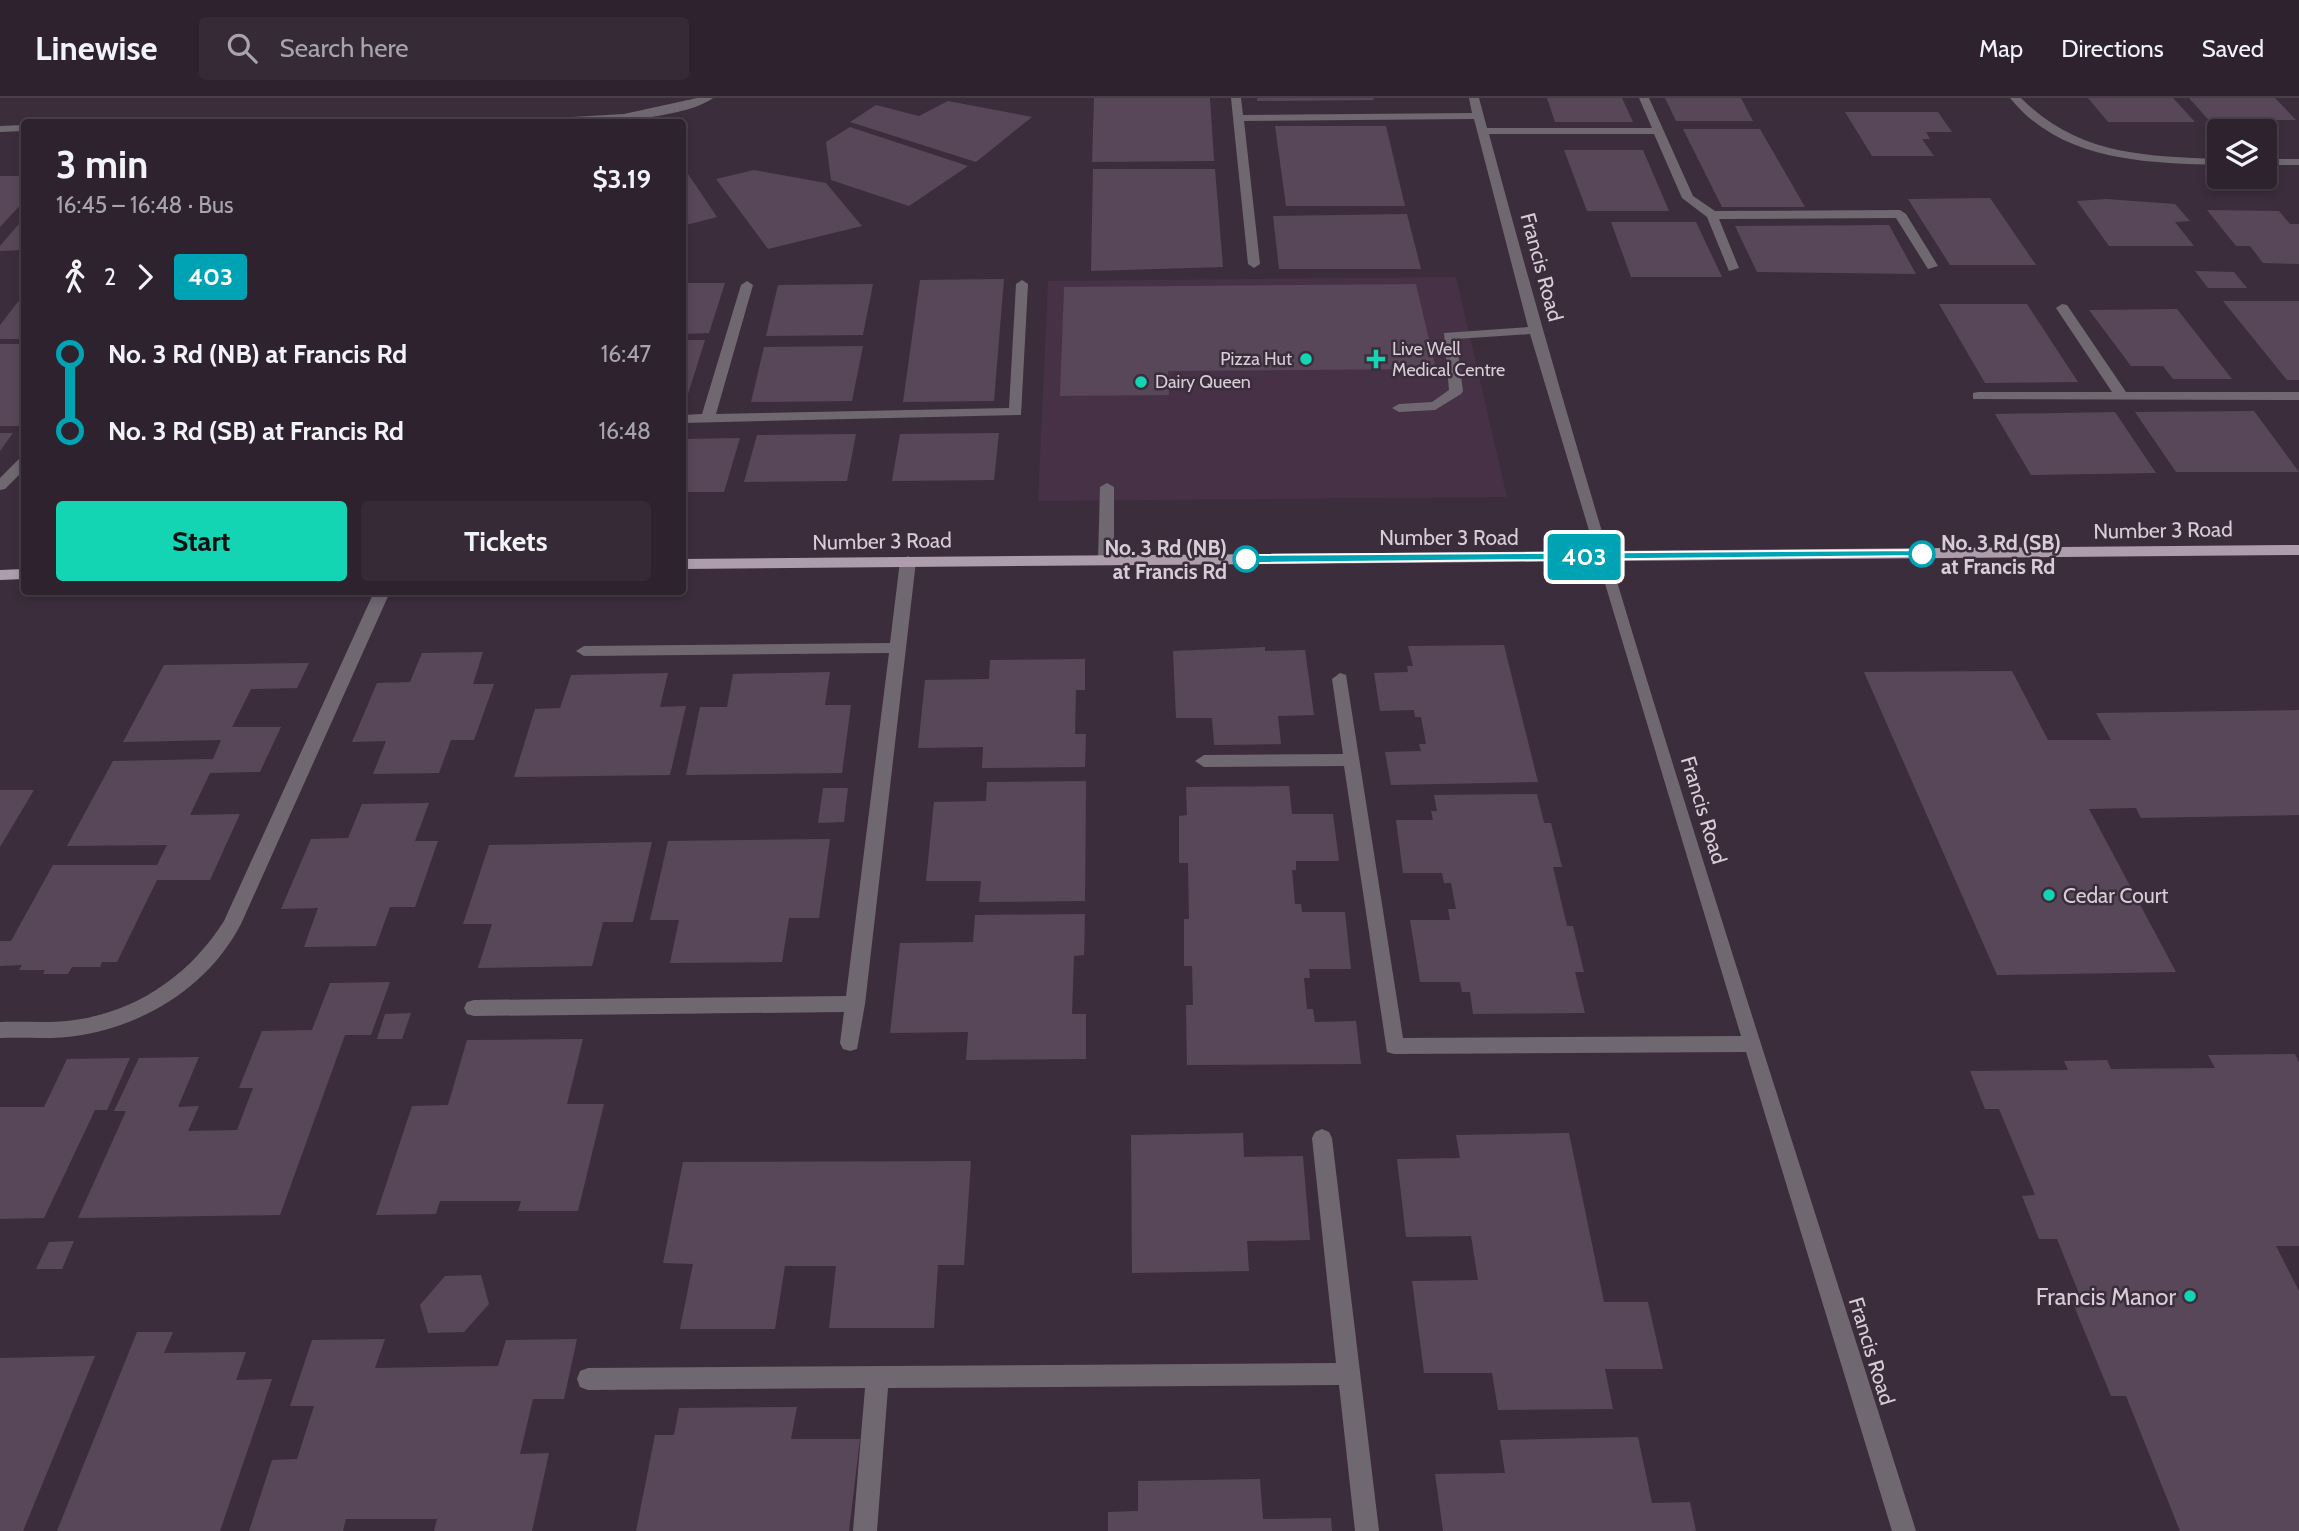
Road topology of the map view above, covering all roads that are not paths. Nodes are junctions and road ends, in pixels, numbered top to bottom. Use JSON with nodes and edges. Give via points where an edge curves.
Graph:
{"nodes":[{"id":1,"x":708,"y":98,"type":"edge"},
{"id":2,"x":1236,"y":98,"type":"edge"},
{"id":3,"x":1474,"y":98,"type":"edge"},
{"id":4,"x":1644,"y":98,"type":"edge"},
{"id":5,"x":2015,"y":98,"type":"edge"},
{"id":6,"x":1479,"y":116,"type":"junction"},
{"id":7,"x":1238,"y":118,"type":"junction"},
{"id":8,"x":626,"y":119,"type":"edge"},
{"id":9,"x":0,"y":128,"type":"edge"},
{"id":10,"x":21,"y":128,"type":"edge"},
{"id":11,"x":1482,"y":131,"type":"junction"},
{"id":12,"x":1658,"y":131,"type":"junction"},
{"id":13,"x":2207,"y":161,"type":"edge"},
{"id":14,"x":2277,"y":162,"type":"edge"},
{"id":15,"x":2299,"y":162,"type":"edge"},
{"id":16,"x":1712,"y":215,"type":"junction"},
{"id":17,"x":1254,"y":264,"type":"dead end"},
{"id":18,"x":1932,"y":266,"type":"dead end"},
{"id":19,"x":1733,"y":268,"type":"dead end"},
{"id":20,"x":1023,"y":284,"type":"dead end"},
{"id":21,"x":747,"y":285,"type":"dead end"},
{"id":22,"x":2062,"y":308,"type":"dead end"},
{"id":23,"x":1535,"y":330,"type":"junction"},
{"id":24,"x":1978,"y":396,"type":"dead end"},
{"id":25,"x":2122,"y":396,"type":"junction"},
{"id":26,"x":2299,"y":396,"type":"edge"},
{"id":27,"x":1399,"y":408,"type":"dead end"},
{"id":28,"x":686,"y":419,"type":"edge"},
{"id":29,"x":708,"y":419,"type":"junction"},
{"id":30,"x":21,"y":465,"type":"edge"},
{"id":31,"x":0,"y":486,"type":"edge"},
{"id":32,"x":1107,"y":487,"type":"dead end"},
{"id":33,"x":2299,"y":550,"type":"edge"},
{"id":34,"x":1602,"y":557,"type":"junction"},
{"id":35,"x":1106,"y":560,"type":"junction"},
{"id":36,"x":908,"y":561,"type":"junction"},
{"id":37,"x":686,"y":565,"type":"edge"},
{"id":38,"x":21,"y":574,"type":"edge"},
{"id":39,"x":0,"y":575,"type":"edge"},
{"id":40,"x":381,"y":595,"type":"edge"},
{"id":41,"x":898,"y":648,"type":"junction"},
{"id":42,"x":584,"y":651,"type":"dead end"},
{"id":43,"x":1340,"y":679,"type":"dead end"},
{"id":44,"x":1352,"y":760,"type":"junction"},
{"id":45,"x":1204,"y":761,"type":"dead end"},
{"id":46,"x":855,"y":1004,"type":"junction"},
{"id":47,"x":474,"y":1008,"type":"dead end"},
{"id":48,"x":0,"y":1030,"type":"edge"},
{"id":49,"x":850,"y":1043,"type":"dead end"},
{"id":50,"x":1753,"y":1044,"type":"junction"},
{"id":51,"x":1322,"y":1138,"type":"dead end"},
{"id":52,"x":1349,"y":1374,"type":"junction"},
{"id":53,"x":877,"y":1377,"type":"junction"},
{"id":54,"x":589,"y":1379,"type":"dead end"},
{"id":55,"x":865,"y":1531,"type":"edge"},
{"id":56,"x":1367,"y":1531,"type":"edge"},
{"id":57,"x":1904,"y":1531,"type":"edge"}],
"edges":[{"from":1,"to":8,"type":"street"},
{"from":2,"to":7,"type":"street"},
{"from":3,"to":6,"type":"street","name":"Francis Road"},
{"from":4,"to":12,"type":"street"},
{"from":5,"to":13,"type":"street","via":[[2039,124],[2098,150]]},
{"from":6,"to":7,"type":"street"},
{"from":6,"to":11,"type":"street","name":"Francis Road"},
{"from":7,"to":17,"type":"street"},
{"from":9,"to":10,"type":"street"},
{"from":11,"to":12,"type":"street"},
{"from":11,"to":23,"type":"street","name":"Francis Road"},
{"from":12,"to":16,"type":"street","via":[[1688,198]]},
{"from":14,"to":15,"type":"street"},
{"from":16,"to":18,"type":"street","via":[[1900,214]]},
{"from":16,"to":19,"type":"street"},
{"from":20,"to":29,"type":"street","via":[[1016,412]]},
{"from":21,"to":29,"type":"street"},
{"from":22,"to":25,"type":"street"},
{"from":23,"to":27,"type":"street","via":[[1449,336],[1456,391],[1435,406]]},
{"from":23,"to":34,"type":"street","name":"Francis Road"},
{"from":24,"to":25,"type":"street"},
{"from":25,"to":26,"type":"street"},
{"from":28,"to":29,"type":"street"},
{"from":30,"to":31,"type":"street"},
{"from":32,"to":35,"type":"street"},
{"from":33,"to":34,"type":"main road","name":"Number 3 Road"},
{"from":34,"to":35,"type":"main road","name":"Number 3 Road"},
{"from":34,"to":50,"type":"street","name":"Francis Road"},
{"from":35,"to":36,"type":"main road","name":"Number 3 Road"},
{"from":36,"to":37,"type":"main road","name":"Number 3 Road"},
{"from":36,"to":41,"type":"street"},
{"from":38,"to":39,"type":"main road"},
{"from":40,"to":48,"type":"street","via":[[232,925],[208,961],[161,996],[112,1019],[68,1028]]},
{"from":41,"to":42,"type":"street"},
{"from":41,"to":46,"type":"street"},
{"from":43,"to":44,"type":"street"},
{"from":44,"to":45,"type":"street"},
{"from":44,"to":50,"type":"street","via":[[1394,1046]]},
{"from":46,"to":47,"type":"street"},
{"from":46,"to":49,"type":"street"},
{"from":50,"to":57,"type":"street","name":"Francis Road"},
{"from":51,"to":52,"type":"street"},
{"from":52,"to":53,"type":"street"},
{"from":52,"to":56,"type":"street"},
{"from":53,"to":54,"type":"street"},
{"from":53,"to":55,"type":"street"}]}
